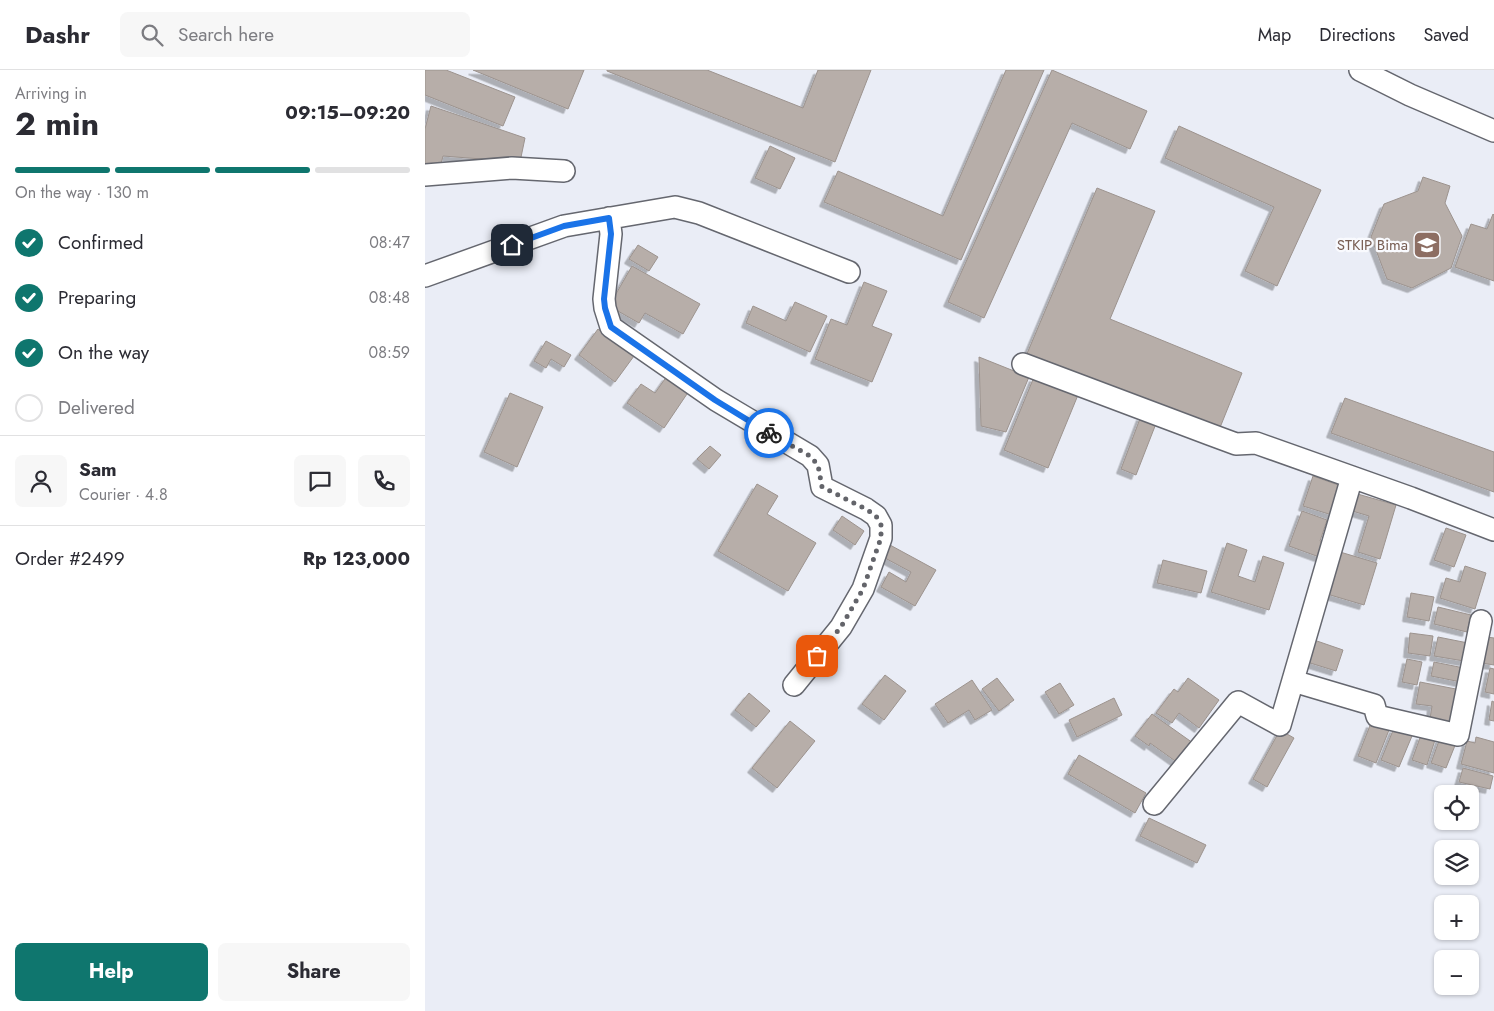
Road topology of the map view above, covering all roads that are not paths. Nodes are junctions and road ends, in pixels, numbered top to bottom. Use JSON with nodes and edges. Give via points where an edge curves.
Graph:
{"nodes":[{"id":1,"x":1360,"y":70,"type":"edge"},
{"id":2,"x":1494,"y":131,"type":"edge"},
{"id":3,"x":564,"y":171,"type":"dead end"},
{"id":4,"x":425,"y":175,"type":"edge"},
{"id":5,"x":609,"y":218,"type":"junction"},
{"id":6,"x":849,"y":272,"type":"dead end"},
{"id":7,"x":425,"y":276,"type":"edge"},
{"id":8,"x":1023,"y":364,"type":"dead end"},
{"id":9,"x":1352,"y":477,"type":"junction"},
{"id":10,"x":1494,"y":530,"type":"edge"},
{"id":11,"x":1481,"y":621,"type":"dead end"},
{"id":12,"x":1293,"y":681,"type":"junction"},
{"id":13,"x":794,"y":685,"type":"dead end"},
{"id":14,"x":1155,"y":804,"type":"dead end"}],
"edges":[{"from":1,"to":2,"type":"street"},
{"from":3,"to":4,"type":"street","via":[[512,168]]},
{"from":5,"to":6,"type":"street","via":[[683,207]]},
{"from":5,"to":7,"type":"street","via":[[564,226]]},
{"from":5,"to":13,"type":"street","via":[[611,234],[604,299],[611,327],[715,400],[810,456],[818,465],[822,487],[866,509],[876,516],[881,525],[881,538],[863,589],[841,627]]},
{"from":8,"to":9,"type":"street","via":[[1236,444],[1256,443]]},
{"from":9,"to":10,"type":"street"},
{"from":9,"to":12,"type":"street"},
{"from":11,"to":12,"type":"street","via":[[1457,735],[1377,716],[1374,705]]},
{"from":12,"to":14,"type":"street","via":[[1280,725],[1238,702]]}]}
